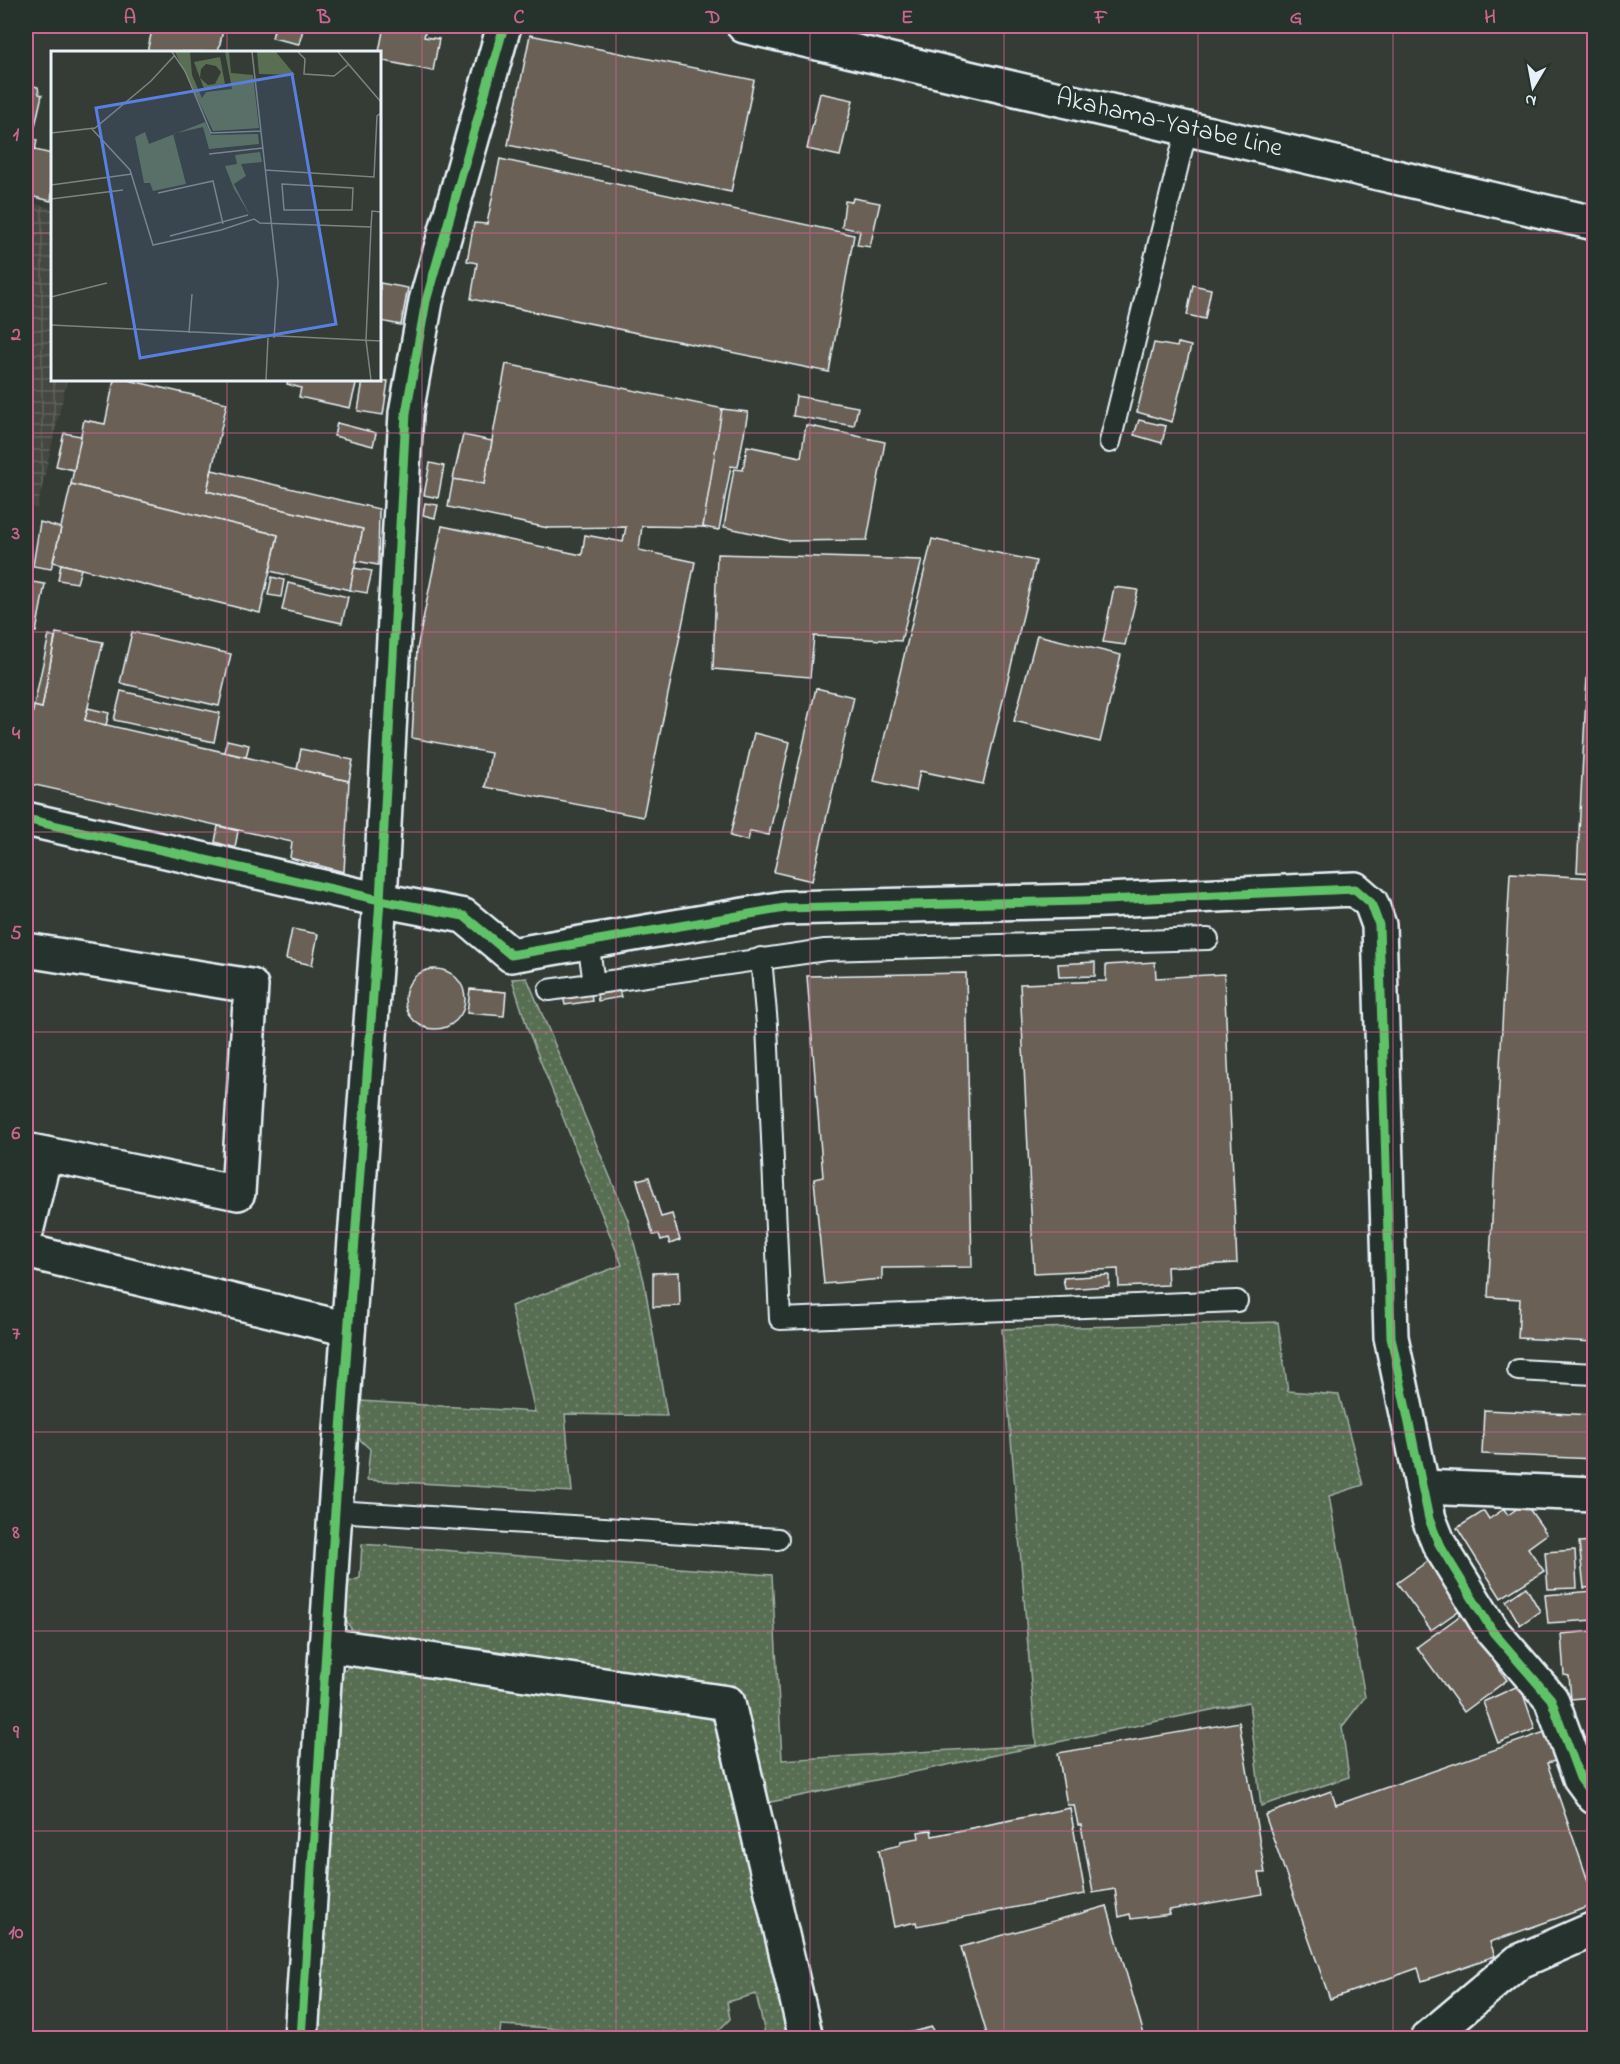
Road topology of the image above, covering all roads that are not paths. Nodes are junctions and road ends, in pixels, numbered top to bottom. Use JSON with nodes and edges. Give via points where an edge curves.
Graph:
{"nodes":[{"id":1,"x":504,"y":26,"type":"edge"},
{"id":2,"x":744,"y":26,"type":"edge"},
{"id":3,"x":1187,"y":128,"type":"junction"},
{"id":4,"x":1594,"y":223,"type":"edge"},
{"id":5,"x":1110,"y":442,"type":"dead end"},
{"id":6,"x":26,"y":819,"type":"edge"},
{"id":7,"x":380,"y":900,"type":"junction"},
{"id":8,"x":1208,"y":939,"type":"dead end"},
{"id":9,"x":588,"y":942,"type":"junction"},
{"id":10,"x":26,"y":950,"type":"edge"},
{"id":11,"x":760,"y":958,"type":"junction"},
{"id":12,"x":594,"y":983,"type":"junction"},
{"id":13,"x":549,"y":990,"type":"dead end"},
{"id":14,"x":35,"y":1152,"type":"edge"},
{"id":15,"x":26,"y":1232,"type":"edge"},
{"id":16,"x":26,"y":1251,"type":"edge"},
{"id":17,"x":1237,"y":1301,"type":"dead end"},
{"id":18,"x":348,"y":1329,"type":"junction"},
{"id":19,"x":1518,"y":1370,"type":"dead end"},
{"id":20,"x":1594,"y":1374,"type":"edge"},
{"id":21,"x":1422,"y":1487,"type":"junction"},
{"id":22,"x":1594,"y":1494,"type":"edge"},
{"id":23,"x":335,"y":1511,"type":"junction"},
{"id":24,"x":778,"y":1539,"type":"dead end"},
{"id":25,"x":326,"y":1645,"type":"junction"},
{"id":26,"x":1594,"y":1797,"type":"edge"},
{"id":27,"x":1594,"y":1929,"type":"edge"},
{"id":28,"x":301,"y":2038,"type":"edge"},
{"id":29,"x":806,"y":2038,"type":"edge"},
{"id":30,"x":1428,"y":2038,"type":"edge"}],
"edges":[{"from":1,"to":7,"type":"street","via":[[426,301],[406,413]]},
{"from":2,"to":3,"type":"street","name":"Akahama-Yatabe Line"},
{"from":3,"to":4,"type":"street","name":"Akahama-Yatabe Line"},
{"from":3,"to":5,"type":"lane"},
{"from":6,"to":7,"type":"street"},
{"from":7,"to":9,"type":"street","via":[[464,916],[511,955]]},
{"from":7,"to":18,"type":"street"},
{"from":8,"to":11,"type":"lane","via":[[825,950]]},
{"from":9,"to":12,"type":"lane"},
{"from":9,"to":21,"type":"street","via":[[785,908],[1355,889],[1371,903],[1378,925],[1391,1337]]},
{"from":10,"to":14,"type":"street","via":[[251,986],[238,1193]]},
{"from":11,"to":12,"type":"lane"},
{"from":11,"to":17,"type":"lane","via":[[780,1319]]},
{"from":12,"to":13,"type":"lane"},
{"from":14,"to":15,"type":"street"},
{"from":16,"to":18,"type":"street"},
{"from":18,"to":23,"type":"street"},
{"from":19,"to":20,"type":"lane"},
{"from":21,"to":22,"type":"street"},
{"from":21,"to":26,"type":"street","via":[[1439,1544],[1493,1632],[1551,1699],[1580,1778]]},
{"from":23,"to":24,"type":"lane"},
{"from":23,"to":25,"type":"street"},
{"from":25,"to":28,"type":"street"},
{"from":25,"to":29,"type":"street","via":[[728,1702]]},
{"from":27,"to":30,"type":"street","via":[[1518,1962]]}]}
